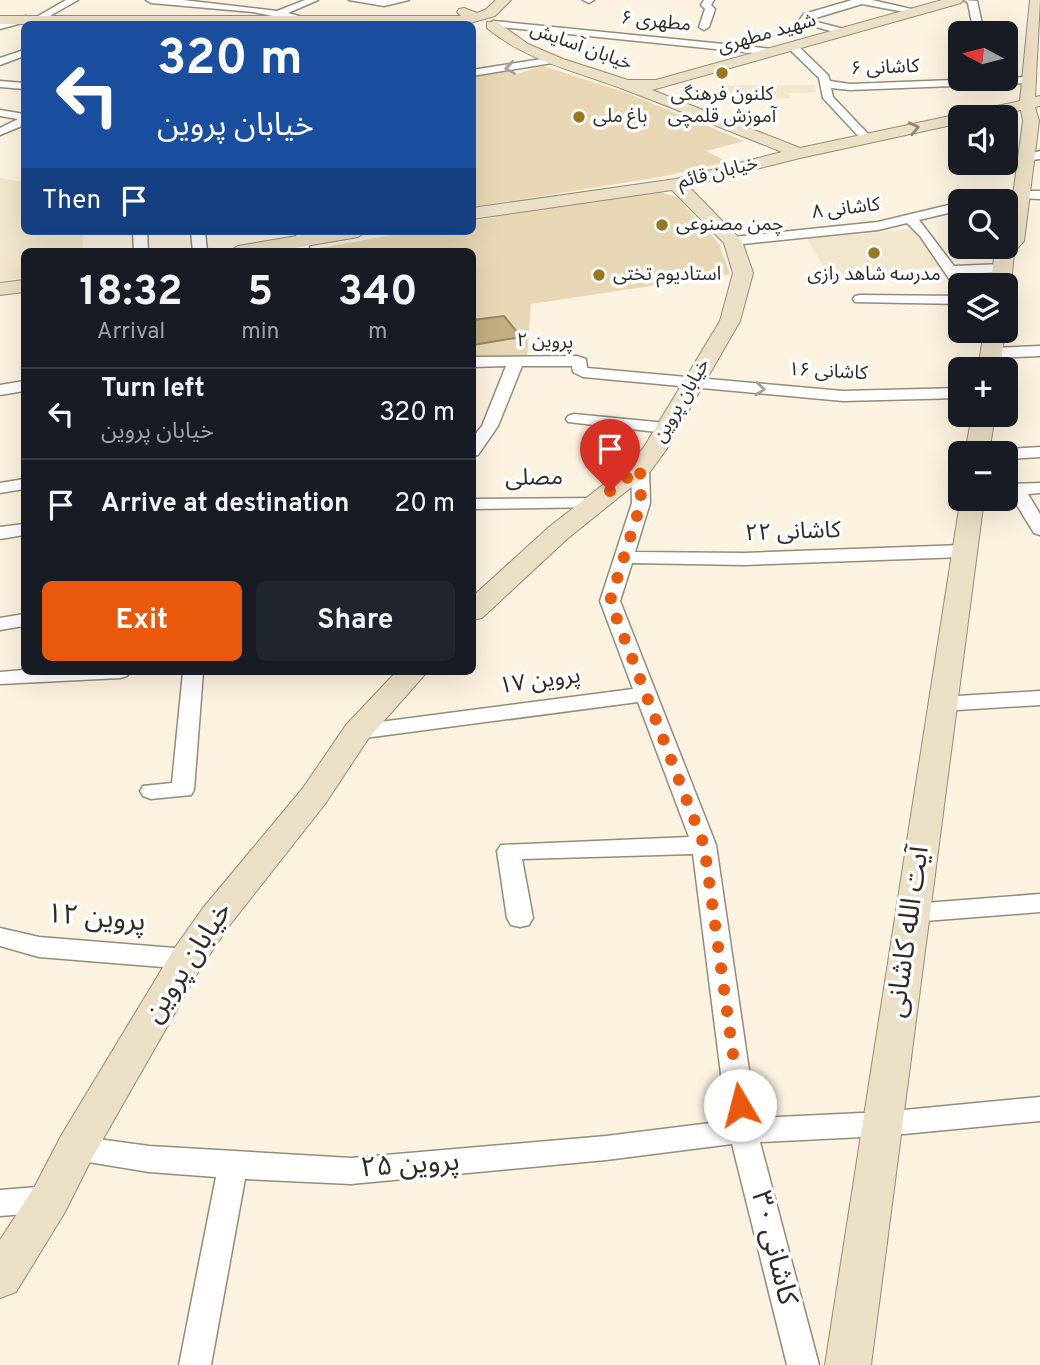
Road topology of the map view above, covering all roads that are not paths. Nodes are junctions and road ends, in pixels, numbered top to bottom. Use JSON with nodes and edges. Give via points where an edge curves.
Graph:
{"nodes":[{"id":1,"x":45,"y":0,"type":"edge"},
{"id":2,"x":151,"y":0,"type":"edge"},
{"id":3,"x":165,"y":0,"type":"edge"},
{"id":4,"x":313,"y":0,"type":"edge"},
{"id":5,"x":354,"y":0,"type":"edge"},
{"id":6,"x":404,"y":0,"type":"edge"},
{"id":7,"x":504,"y":0,"type":"edge"},
{"id":8,"x":514,"y":0,"type":"edge"},
{"id":9,"x":709,"y":0,"type":"edge"},
{"id":10,"x":859,"y":0,"type":"edge"},
{"id":11,"x":904,"y":0,"type":"edge"},
{"id":12,"x":956,"y":0,"type":"edge"},
{"id":13,"x":971,"y":0,"type":"edge"},
{"id":14,"x":1037,"y":0,"type":"edge"},
{"id":15,"x":71,"y":1,"type":"edge"},
{"id":16,"x":159,"y":1,"type":"edge"},
{"id":17,"x":384,"y":3,"type":"junction"},
{"id":18,"x":453,"y":6,"type":"dead end"},
{"id":19,"x":895,"y":7,"type":"junction"},
{"id":20,"x":915,"y":11,"type":"junction"},
{"id":21,"x":278,"y":14,"type":"junction"},
{"id":22,"x":32,"y":19,"type":"junction"},
{"id":23,"x":0,"y":20,"type":"edge"},
{"id":24,"x":312,"y":20,"type":"junction"},
{"id":25,"x":21,"y":21,"type":"edge"},
{"id":26,"x":23,"y":21,"type":"edge"},
{"id":27,"x":113,"y":21,"type":"edge"},
{"id":28,"x":262,"y":21,"type":"edge"},
{"id":29,"x":357,"y":21,"type":"junction"},
{"id":30,"x":417,"y":21,"type":"edge"},
{"id":31,"x":464,"y":21,"type":"edge"},
{"id":32,"x":473,"y":21,"type":"edge"},
{"id":33,"x":976,"y":21,"type":"edge"},
{"id":34,"x":493,"y":23,"type":"junction"},
{"id":35,"x":476,"y":24,"type":"edge"},
{"id":36,"x":0,"y":26,"type":"edge"},
{"id":37,"x":476,"y":29,"type":"edge"},
{"id":38,"x":845,"y":32,"type":"junction"},
{"id":39,"x":705,"y":45,"type":"junction"},
{"id":40,"x":793,"y":47,"type":"junction"},
{"id":41,"x":773,"y":52,"type":"junction"},
{"id":42,"x":21,"y":54,"type":"edge"},
{"id":43,"x":548,"y":61,"type":"junction"},
{"id":44,"x":0,"y":62,"type":"edge"},
{"id":45,"x":476,"y":72,"type":"edge"},
{"id":46,"x":1029,"y":80,"type":"junction"},
{"id":47,"x":0,"y":84,"type":"edge"},
{"id":48,"x":826,"y":84,"type":"junction"},
{"id":49,"x":657,"y":85,"type":"junction"},
{"id":50,"x":21,"y":86,"type":"edge"},
{"id":51,"x":632,"y":87,"type":"junction"},
{"id":52,"x":672,"y":103,"type":"junction"},
{"id":53,"x":1033,"y":103,"type":"edge"},
{"id":54,"x":0,"y":113,"type":"edge"},
{"id":55,"x":21,"y":118,"type":"edge"},
{"id":56,"x":21,"y":121,"type":"edge"},
{"id":57,"x":948,"y":121,"type":"edge"},
{"id":58,"x":0,"y":132,"type":"edge"},
{"id":59,"x":754,"y":135,"type":"junction"},
{"id":60,"x":866,"y":138,"type":"junction"},
{"id":61,"x":799,"y":153,"type":"junction"},
{"id":62,"x":1032,"y":156,"type":"edge"},
{"id":63,"x":764,"y":162,"type":"junction"},
{"id":64,"x":676,"y":184,"type":"junction"},
{"id":65,"x":1019,"y":199,"type":"edge"},
{"id":66,"x":948,"y":209,"type":"edge"},
{"id":67,"x":476,"y":213,"type":"edge"},
{"id":68,"x":910,"y":218,"type":"junction"},
{"id":69,"x":1018,"y":222,"type":"joint"},
{"id":70,"x":1040,"y":224,"type":"edge"},
{"id":71,"x":323,"y":235,"type":"edge"},
{"id":72,"x":299,"y":238,"type":"edge"},
{"id":73,"x":733,"y":241,"type":"junction"},
{"id":74,"x":257,"y":248,"type":"edge"},
{"id":75,"x":1004,"y":262,"type":"edge"},
{"id":76,"x":951,"y":270,"type":"junction"},
{"id":77,"x":953,"y":273,"type":"edge"},
{"id":78,"x":21,"y":286,"type":"edge"},
{"id":79,"x":0,"y":289,"type":"edge"},
{"id":80,"x":860,"y":299,"type":"dead end"},
{"id":81,"x":948,"y":300,"type":"edge"},
{"id":82,"x":1040,"y":351,"type":"edge"},
{"id":83,"x":1010,"y":357,"type":"edge"},
{"id":84,"x":516,"y":361,"type":"junction"},
{"id":85,"x":476,"y":362,"type":"edge"},
{"id":86,"x":692,"y":383,"type":"junction"},
{"id":87,"x":21,"y":386,"type":"edge"},
{"id":88,"x":2,"y":387,"type":"edge"},
{"id":89,"x":948,"y":393,"type":"edge"},
{"id":90,"x":573,"y":419,"type":"dead end"},
{"id":91,"x":476,"y":420,"type":"edge"},
{"id":92,"x":492,"y":422,"type":"junction"},
{"id":93,"x":666,"y":428,"type":"junction"},
{"id":94,"x":476,"y":445,"type":"edge"},
{"id":95,"x":1040,"y":452,"type":"edge"},
{"id":96,"x":1018,"y":453,"type":"edge"},
{"id":97,"x":640,"y":468,"type":"junction"},
{"id":98,"x":21,"y":484,"type":"edge"},
{"id":99,"x":2,"y":485,"type":"edge"},
{"id":100,"x":1040,"y":488,"type":"edge"},
{"id":101,"x":1018,"y":489,"type":"edge"},
{"id":102,"x":1018,"y":498,"type":"edge"},
{"id":103,"x":595,"y":503,"type":"junction"},
{"id":104,"x":476,"y":504,"type":"edge"},
{"id":105,"x":969,"y":511,"type":"edge"},
{"id":106,"x":1040,"y":528,"type":"edge"},
{"id":107,"x":21,"y":530,"type":"edge"},
{"id":108,"x":0,"y":533,"type":"edge"},
{"id":109,"x":963,"y":551,"type":"junction"},
{"id":110,"x":624,"y":557,"type":"junction"},
{"id":111,"x":476,"y":608,"type":"edge"},
{"id":112,"x":21,"y":620,"type":"edge"},
{"id":113,"x":0,"y":624,"type":"edge"},
{"id":114,"x":73,"y":675,"type":"edge"},
{"id":115,"x":192,"y":675,"type":"edge"},
{"id":116,"x":409,"y":675,"type":"edge"},
{"id":117,"x":0,"y":678,"type":"edge"},
{"id":118,"x":645,"y":694,"type":"junction"},
{"id":119,"x":1040,"y":698,"type":"edge"},
{"id":120,"x":942,"y":704,"type":"junction"},
{"id":121,"x":358,"y":732,"type":"junction"},
{"id":122,"x":151,"y":791,"type":"dead end"},
{"id":123,"x":704,"y":845,"type":"junction"},
{"id":124,"x":1040,"y":903,"type":"edge"},
{"id":125,"x":912,"y":913,"type":"junction"},
{"id":126,"x":520,"y":918,"type":"dead end"},
{"id":127,"x":0,"y":937,"type":"edge"},
{"id":128,"x":187,"y":958,"type":"junction"},
{"id":129,"x":1040,"y":1110,"type":"edge"},
{"id":130,"x":883,"y":1124,"type":"junction"},
{"id":131,"x":743,"y":1131,"type":"junction"},
{"id":132,"x":76,"y":1148,"type":"junction"},
{"id":133,"x":233,"y":1166,"type":"junction"},
{"id":134,"x":50,"y":1199,"type":"junction"},
{"id":135,"x":0,"y":1203,"type":"edge"},
{"id":136,"x":0,"y":1278,"type":"edge"},
{"id":137,"x":195,"y":1365,"type":"edge"},
{"id":138,"x":803,"y":1365,"type":"edge"},
{"id":139,"x":848,"y":1365,"type":"edge"}],
"edges":[{"from":1,"to":15,"type":"street"},
{"from":2,"to":16,"type":"street"},
{"from":3,"to":16,"type":"street"},
{"from":4,"to":21,"type":"street"},
{"from":5,"to":17,"type":"street"},
{"from":6,"to":17,"type":"street"},
{"from":7,"to":32,"type":"street"},
{"from":8,"to":34,"type":"street"},
{"from":9,"to":39,"type":"street"},
{"from":10,"to":19,"type":"street"},
{"from":10,"to":38,"type":"street","via":[[807,16],[803,22]]},
{"from":11,"to":19,"type":"street"},
{"from":12,"to":20,"type":"street","name":"شهید مطهری"},
{"from":13,"to":33,"type":"street"},
{"from":14,"to":46,"type":"street"},
{"from":15,"to":22,"type":"street"},
{"from":16,"to":21,"type":"street"},
{"from":17,"to":29,"type":"street"},
{"from":18,"to":31,"type":"street","name":"خیابان آسایش"},
{"from":19,"to":20,"type":"street"},
{"from":20,"to":38,"type":"street","name":"شهید مطهری"},
{"from":21,"to":24,"type":"street"},
{"from":22,"to":23,"type":"street"},
{"from":22,"to":26,"type":"street"},
{"from":22,"to":27,"type":"street"},
{"from":24,"to":28,"type":"street"},
{"from":24,"to":29,"type":"street"},
{"from":25,"to":36,"type":"street"},
{"from":29,"to":30,"type":"street"},
{"from":34,"to":35,"type":"street"},
{"from":34,"to":39,"type":"street","name":"مطهری ۶"},
{"from":34,"to":51,"type":"street","name":"خیابان آسایش","via":[[503,35],[553,60]]},
{"from":37,"to":43,"type":"street","name":"خیابان آسایش"},
{"from":38,"to":40,"type":"street","name":"شهید مطهری"},
{"from":39,"to":41,"type":"street","name":"مطهری ۶"},
{"from":40,"to":41,"type":"street","name":"شهید مطهری"},
{"from":40,"to":48,"type":"street"},
{"from":41,"to":49,"type":"street","name":"شهید مطهری"},
{"from":42,"to":44,"type":"street"},
{"from":43,"to":45,"type":"street","one_way":true},
{"from":43,"to":51,"type":"street","name":"خیابان آسایش"},
{"from":46,"to":48,"type":"street","name":"کاشانی ۶"},
{"from":46,"to":53,"type":"street"},
{"from":47,"to":50,"type":"street"},
{"from":48,"to":60,"type":"street","via":[[828,98]]},
{"from":49,"to":51,"type":"street","name":"شهید مطهری"},
{"from":49,"to":52,"type":"street","name":"خیابان آسایش"},
{"from":51,"to":52,"type":"street","name":"خیابان آسایش"},
{"from":52,"to":59,"type":"street","name":"خیابان آسایش"},
{"from":53,"to":62,"type":"street"},
{"from":53,"to":65,"type":"street","via":[[1018,120]]},
{"from":54,"to":55,"type":"street"},
{"from":56,"to":58,"type":"street"},
{"from":60,"to":57,"type":"street","name":"خیابان قائم","one_way":true},
{"from":59,"to":61,"type":"street","name":"خیابان آسایش"},
{"from":59,"to":63,"type":"street","via":[[771,151]]},
{"from":60,"to":61,"type":"street","name":"خیابان قائم"},
{"from":61,"to":63,"type":"street","name":"خیابان قائم"},
{"from":62,"to":65,"type":"street"},
{"from":63,"to":64,"type":"street","name":"خیابان قائم"},
{"from":64,"to":67,"type":"street","name":"خیابان قائم"},
{"from":64,"to":73,"type":"street","name":"خیابان پروین"},
{"from":65,"to":69,"type":"street"},
{"from":66,"to":68,"type":"street","name":"کاشانی ۸"},
{"from":68,"to":73,"type":"street","name":"کاشانی ۸","via":[[878,226]]},
{"from":68,"to":76,"type":"street"},
{"from":69,"to":70,"type":"street"},
{"from":71,"to":72,"type":"street"},
{"from":72,"to":74,"type":"street"},
{"from":73,"to":86,"type":"street","name":"خیابان پروین","via":[[743,273],[730,321]]},
{"from":75,"to":76,"type":"street"},
{"from":76,"to":77,"type":"street"},
{"from":78,"to":79,"type":"street"},
{"from":80,"to":81,"type":"street"},
{"from":82,"to":83,"type":"street"},
{"from":84,"to":85,"type":"street","name":"پروین ۲"},
{"from":84,"to":86,"type":"street","name":"پروین ۲","via":[[579,361],[583,372]]},
{"from":84,"to":92,"type":"street"},
{"from":86,"to":89,"type":"street","name":"کاشانی ۱۶","one_way":true,"via":[[843,396]]},
{"from":86,"to":93,"type":"street","name":"خیابان پروین"},
{"from":87,"to":88,"type":"street"},
{"from":90,"to":93,"type":"street"},
{"from":91,"to":92,"type":"street"},
{"from":92,"to":94,"type":"street"},
{"from":93,"to":97,"type":"street","name":"خیابان پروین"},
{"from":95,"to":96,"type":"street"},
{"from":97,"to":103,"type":"street","name":"خیابان پروین"},
{"from":97,"to":110,"type":"street","name":"کاشانی ۳۰","via":[[641,503]]},
{"from":98,"to":99,"type":"street"},
{"from":100,"to":101,"type":"street"},
{"from":102,"to":106,"type":"street"},
{"from":103,"to":104,"type":"street","name":"مصلی"},
{"from":103,"to":111,"type":"street","name":"خیابان پروین"},
{"from":105,"to":109,"type":"street","name":"آیت الله کاشانی"},
{"from":107,"to":108,"type":"street"},
{"from":109,"to":110,"type":"street","name":"کاشانی ۲۲","via":[[744,559]]},
{"from":109,"to":120,"type":"street","name":"آیت الله کاشانی"},
{"from":110,"to":118,"type":"street","name":"کاشانی ۳۰","via":[[610,601]]},
{"from":112,"to":113,"type":"street"},
{"from":114,"to":117,"type":"street"},
{"from":115,"to":122,"type":"street","via":[[183,790]]},
{"from":116,"to":121,"type":"street","name":"خیابان پروین"},
{"from":118,"to":121,"type":"street","name":"پروین ۱۷"},
{"from":118,"to":123,"type":"street","name":"کاشانی ۳۰"},
{"from":119,"to":120,"type":"street"},
{"from":120,"to":125,"type":"street","name":"آیت الله کاشانی"},
{"from":121,"to":128,"type":"street","name":"خیابان پروین","via":[[314,796]]},
{"from":123,"to":126,"type":"street","via":[[509,851]]},
{"from":123,"to":131,"type":"street","name":"کاشانی ۳۰"},
{"from":124,"to":125,"type":"street"},
{"from":125,"to":130,"type":"street","name":"آیت الله کاشانی"},
{"from":127,"to":128,"type":"street","name":"پروین ۱۲","via":[[38,947]]},
{"from":128,"to":132,"type":"street","name":"خیابان پروین"},
{"from":129,"to":130,"type":"street","name":"پروین ۲۵"},
{"from":130,"to":131,"type":"street","name":"پروین ۲۵"},
{"from":130,"to":139,"type":"street","name":"آیت الله کاشانی"},
{"from":131,"to":133,"type":"street","name":"پروین ۲۵","via":[[351,1171]]},
{"from":131,"to":138,"type":"street","name":"کاشانی ۳۰"},
{"from":132,"to":133,"type":"street","name":"پروین ۲۵"},
{"from":132,"to":134,"type":"street","name":"خیابان پروین"},
{"from":133,"to":137,"type":"street"},
{"from":134,"to":135,"type":"street"},
{"from":134,"to":136,"type":"street","name":"خیابان پروین"}]}
